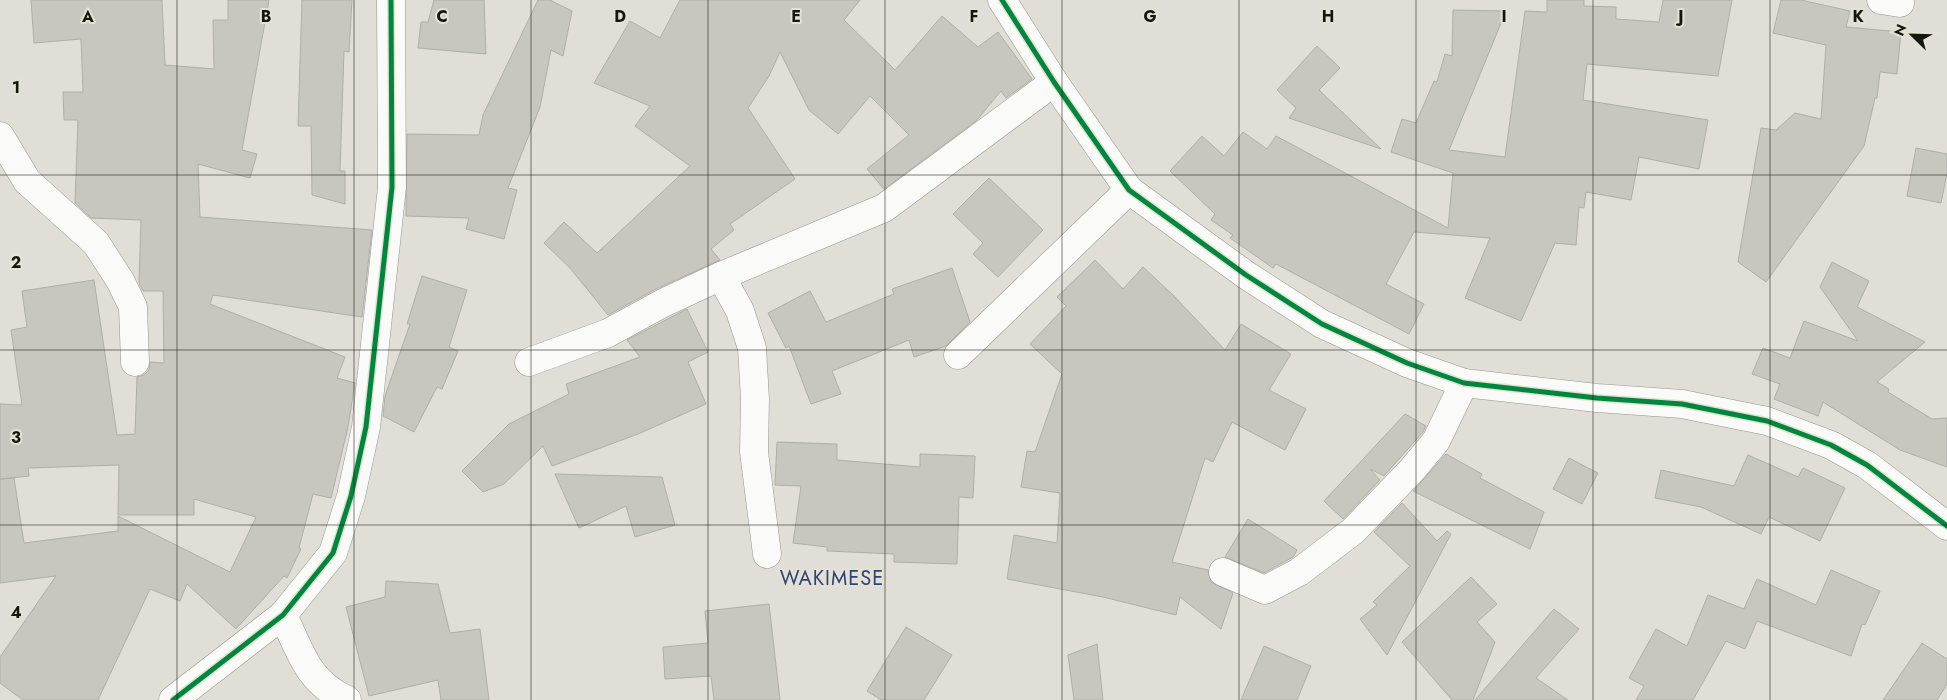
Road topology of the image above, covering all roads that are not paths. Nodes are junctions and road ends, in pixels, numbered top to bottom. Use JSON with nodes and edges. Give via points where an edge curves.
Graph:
{"nodes":[{"id":1,"x":391,"y":0,"type":"edge"},
{"id":2,"x":1002,"y":0,"type":"edge"},
{"id":3,"x":1054,"y":82,"type":"junction"},
{"id":4,"x":0,"y":136,"type":"edge"},
{"id":5,"x":1129,"y":190,"type":"junction"},
{"id":6,"x":721,"y":276,"type":"junction"},
{"id":7,"x":958,"y":355,"type":"dead end"},
{"id":8,"x":135,"y":362,"type":"dead end"},
{"id":9,"x":529,"y":362,"type":"dead end"},
{"id":10,"x":1464,"y":383,"type":"junction"},
{"id":11,"x":1947,"y":526,"type":"edge"},
{"id":12,"x":767,"y":554,"type":"dead end"},
{"id":13,"x":1223,"y":572,"type":"dead end"},
{"id":14,"x":283,"y":615,"type":"junction"},
{"id":15,"x":173,"y":700,"type":"edge"},
{"id":16,"x":348,"y":700,"type":"edge"}],
"edges":[{"from":1,"to":14,"type":"street","via":[[392,187],[366,427],[351,496],[333,553]]},
{"from":2,"to":3,"type":"street"},
{"from":3,"to":5,"type":"street"},
{"from":3,"to":6,"type":"street","via":[[884,208]]},
{"from":4,"to":8,"type":"street","via":[[27,181],[96,243],[121,282],[133,307]]},
{"from":5,"to":7,"type":"street"},
{"from":5,"to":10,"type":"street","via":[[1246,275],[1322,324],[1407,363]]},
{"from":6,"to":9,"type":"street","via":[[608,333]]},
{"from":6,"to":12,"type":"street","via":[[740,311],[752,348],[754,452]]},
{"from":10,"to":11,"type":"street","via":[[1682,404],[1767,421],[1831,445],[1867,465]]},
{"from":10,"to":13,"type":"street","via":[[1436,442],[1353,531],[1298,572],[1265,590]]},
{"from":14,"to":15,"type":"street"},
{"from":14,"to":16,"type":"street","via":[[319,683]]}]}
